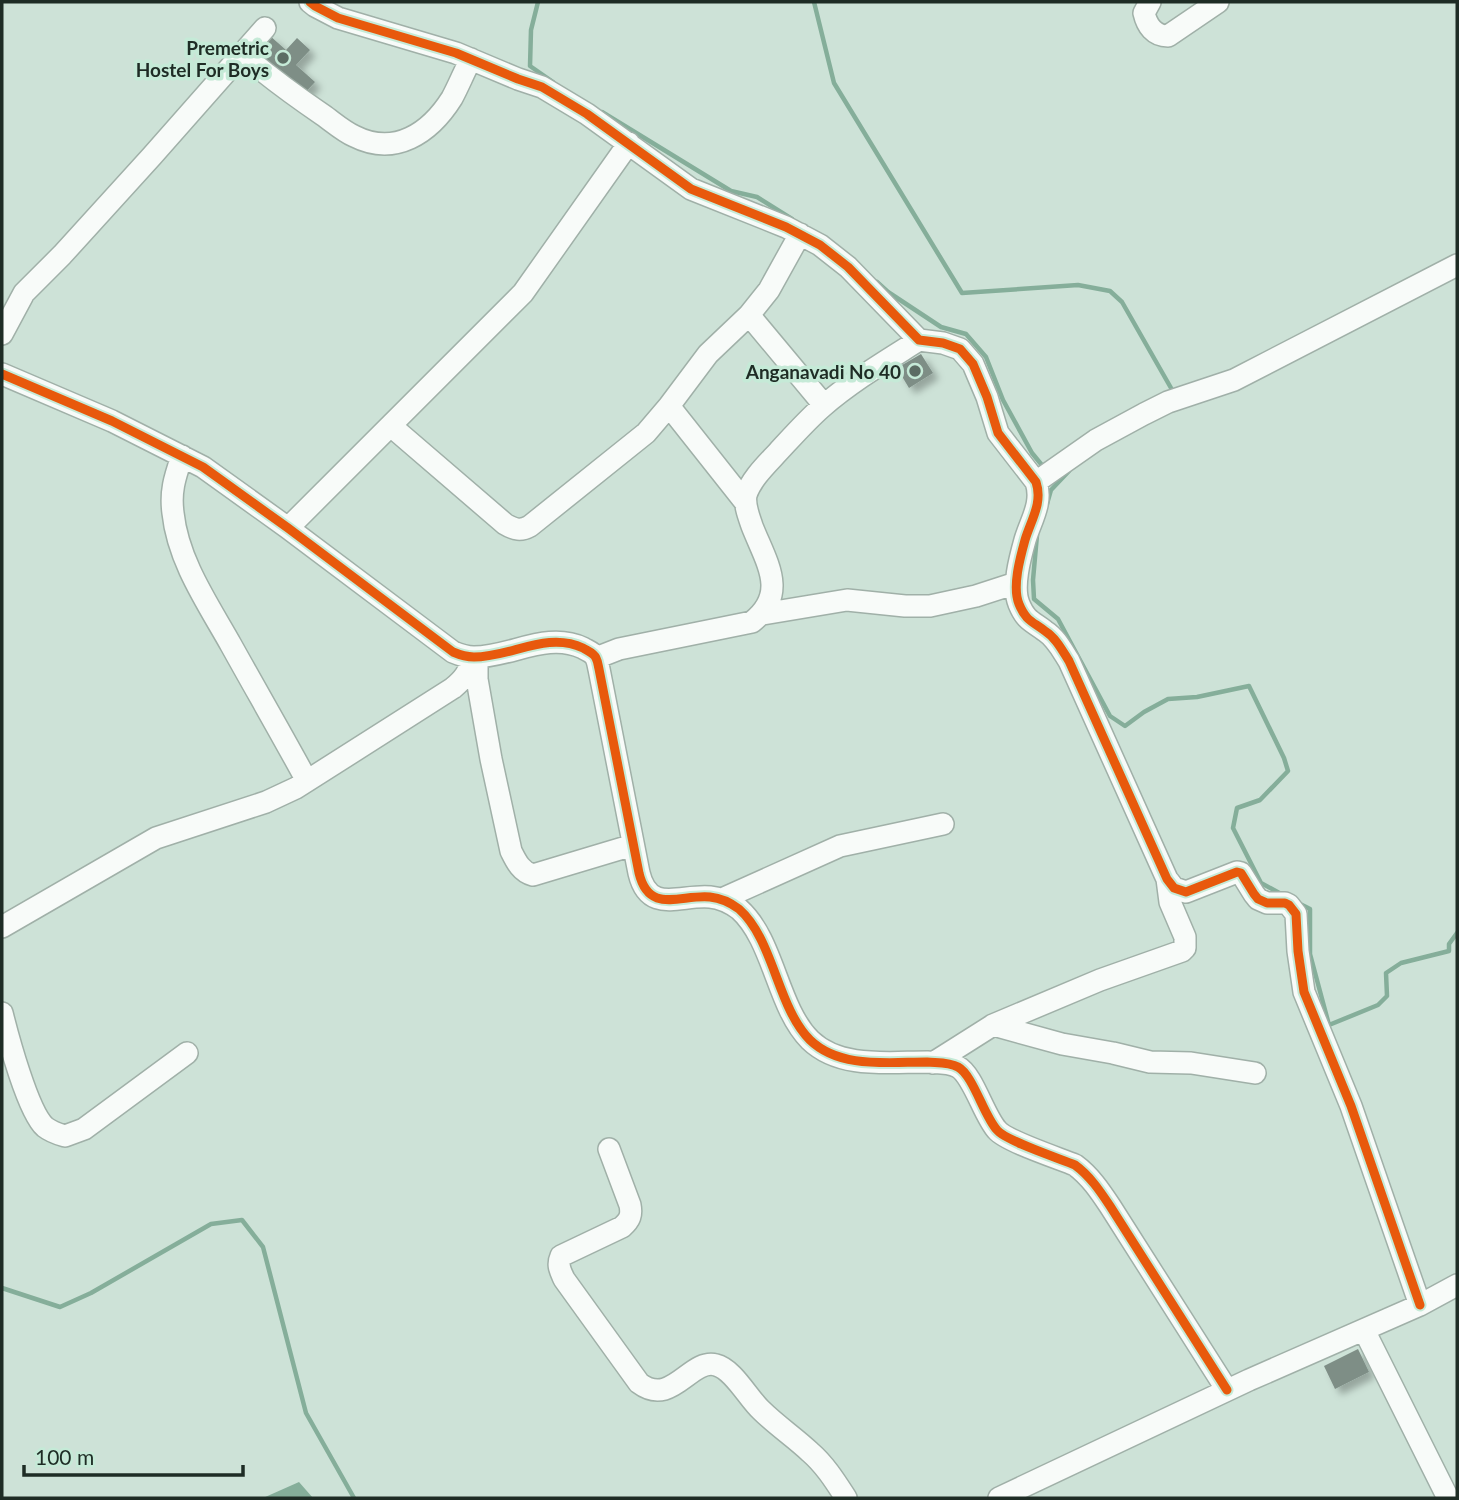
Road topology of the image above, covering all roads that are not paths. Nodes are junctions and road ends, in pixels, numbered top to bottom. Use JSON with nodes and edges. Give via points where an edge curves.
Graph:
{"nodes":[{"id":1,"x":310,"y":2,"type":"edge"},
{"id":2,"x":1150,"y":2,"type":"edge"},
{"id":3,"x":1218,"y":2,"type":"edge"},
{"id":4,"x":265,"y":28,"type":"dead end"},
{"id":5,"x":242,"y":54,"type":"junction"},
{"id":6,"x":471,"y":59,"type":"junction"},
{"id":7,"x":629,"y":143,"type":"junction"},
{"id":8,"x":800,"y":234,"type":"junction"},
{"id":9,"x":1457,"y":265,"type":"edge"},
{"id":10,"x":749,"y":315,"type":"junction"},
{"id":11,"x":2,"y":334,"type":"edge"},
{"id":12,"x":919,"y":340,"type":"junction"},
{"id":13,"x":2,"y":374,"type":"edge"},
{"id":14,"x":824,"y":405,"type":"junction"},
{"id":15,"x":669,"y":406,"type":"junction"},
{"id":16,"x":391,"y":426,"type":"junction"},
{"id":17,"x":182,"y":456,"type":"junction"},
{"id":18,"x":1036,"y":482,"type":"junction"},
{"id":19,"x":745,"y":502,"type":"junction"},
{"id":20,"x":288,"y":528,"type":"junction"},
{"id":21,"x":1016,"y":583,"type":"junction"},
{"id":22,"x":763,"y":614,"type":"junction"},
{"id":23,"x":475,"y":657,"type":"junction"},
{"id":24,"x":596,"y":658,"type":"junction"},
{"id":25,"x":307,"y":780,"type":"junction"},
{"id":26,"x":943,"y":824,"type":"dead end"},
{"id":27,"x":633,"y":845,"type":"junction"},
{"id":28,"x":1167,"y":879,"type":"junction"},
{"id":29,"x":722,"y":900,"type":"junction"},
{"id":30,"x":2,"y":927,"type":"edge"},
{"id":31,"x":2,"y":1013,"type":"edge"},
{"id":32,"x":993,"y":1025,"type":"junction"},
{"id":33,"x":187,"y":1054,"type":"dead end"},
{"id":34,"x":933,"y":1063,"type":"junction"},
{"id":35,"x":1255,"y":1073,"type":"dead end"},
{"id":36,"x":609,"y":1149,"type":"dead end"},
{"id":37,"x":1457,"y":1285,"type":"edge"},
{"id":38,"x":1420,"y":1305,"type":"junction"},
{"id":39,"x":1364,"y":1330,"type":"junction"},
{"id":40,"x":1227,"y":1390,"type":"junction"},
{"id":41,"x":846,"y":1498,"type":"edge"},
{"id":42,"x":999,"y":1498,"type":"edge"},
{"id":43,"x":1448,"y":1498,"type":"edge"}],
"edges":[{"from":1,"to":6,"type":"street","via":[[338,18]]},
{"from":2,"to":3,"type":"street","via":[[1144,13],[1146,21],[1161,36],[1168,36]]},
{"from":4,"to":5,"type":"street"},
{"from":5,"to":6,"type":"street","via":[[352,136],[390,144],[412,138],[442,111]]},
{"from":5,"to":11,"type":"street","via":[[24,293]]},
{"from":6,"to":7,"type":"street","via":[[542,87]]},
{"from":7,"to":8,"type":"street","via":[[691,189]]},
{"from":7,"to":16,"type":"street","via":[[523,293]]},
{"from":8,"to":10,"type":"street","via":[[769,290]]},
{"from":8,"to":12,"type":"street","via":[[848,267]]},
{"from":9,"to":18,"type":"street","via":[[1234,380],[1144,414],[1096,440]]},
{"from":10,"to":14,"type":"street"},
{"from":10,"to":15,"type":"street","via":[[708,354]]},
{"from":12,"to":14,"type":"street"},
{"from":12,"to":18,"type":"street","via":[[960,349],[973,364],[998,433]]},
{"from":13,"to":17,"type":"street"},
{"from":14,"to":19,"type":"street","via":[[767,464]]},
{"from":15,"to":16,"type":"street","via":[[646,433],[523,530],[505,524]]},
{"from":15,"to":19,"type":"street"},
{"from":16,"to":20,"type":"street"},
{"from":17,"to":20,"type":"street"},
{"from":17,"to":25,"type":"street","via":[[172,487],[173,513],[187,563]]},
{"from":18,"to":21,"type":"street","via":[[1037,508]]},
{"from":19,"to":22,"type":"street","via":[[773,587]]},
{"from":20,"to":23,"type":"street","via":[[453,652]]},
{"from":21,"to":22,"type":"street","via":[[930,606],[847,600]]},
{"from":21,"to":28,"type":"street","via":[[1024,616],[1059,643],[1069,661]]},
{"from":22,"to":24,"type":"street","via":[[752,622],[619,649]]},
{"from":23,"to":24,"type":"street","via":[[556,642],[580,647]]},
{"from":23,"to":25,"type":"street","via":[[463,680],[453,688]]},
{"from":23,"to":27,"type":"street","via":[[491,759],[512,851],[524,872],[533,875]]},
{"from":24,"to":27,"type":"street"},
{"from":25,"to":30,"type":"street","via":[[266,802],[156,838]]},
{"from":26,"to":29,"type":"street","via":[[840,846]]},
{"from":27,"to":29,"type":"street","via":[[641,882],[656,897]]},
{"from":28,"to":32,"type":"street","via":[[1170,902],[1185,937],[1182,951]]},
{"from":28,"to":38,"type":"street","via":[[1186,892],[1237,872],[1258,899],[1293,908],[1304,992],[1351,1106]]},
{"from":29,"to":34,"type":"street","via":[[747,917],[802,1031],[822,1050],[850,1060]]},
{"from":31,"to":33,"type":"street","via":[[40,1122],[65,1136],[84,1129]]},
{"from":32,"to":34,"type":"street"},
{"from":32,"to":35,"type":"street","via":[[1150,1062]]},
{"from":34,"to":40,"type":"street","via":[[962,1070],[1001,1134],[1074,1165],[1089,1177]]},
{"from":36,"to":41,"type":"street","via":[[632,1214],[622,1227],[561,1256],[559,1270],[564,1279],[639,1382],[655,1391],[715,1364],[811,1453]]},
{"from":37,"to":38,"type":"street"},
{"from":38,"to":39,"type":"street"},
{"from":39,"to":40,"type":"street"},
{"from":39,"to":43,"type":"street"},
{"from":40,"to":42,"type":"street"}]}
